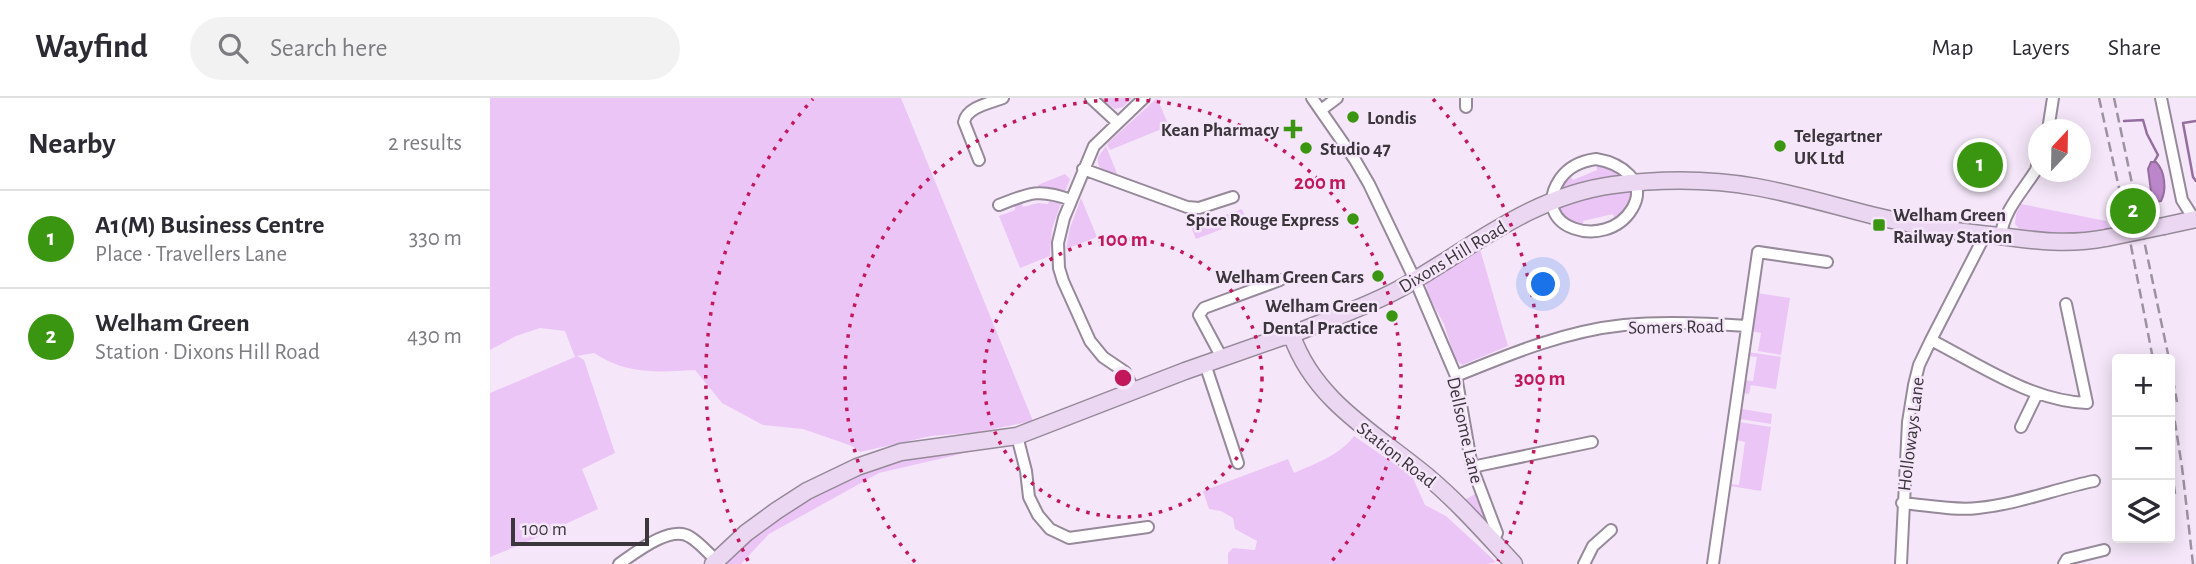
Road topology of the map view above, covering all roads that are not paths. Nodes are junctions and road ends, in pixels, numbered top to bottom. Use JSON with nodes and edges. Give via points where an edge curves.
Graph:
{"nodes":[{"id":1,"x":1003,"y":98,"type":"edge"},
{"id":2,"x":1091,"y":98,"type":"edge"},
{"id":3,"x":1144,"y":98,"type":"edge"},
{"id":4,"x":1312,"y":98,"type":"edge"},
{"id":5,"x":1337,"y":98,"type":"edge"},
{"id":6,"x":2053,"y":98,"type":"edge"},
{"id":7,"x":2161,"y":98,"type":"edge"},
{"id":8,"x":1321,"y":110,"type":"junction"},
{"id":9,"x":2050,"y":119,"type":"edge"},
{"id":10,"x":1117,"y":122,"type":"junction"},
{"id":11,"x":979,"y":160,"type":"dead end"},
{"id":12,"x":1083,"y":169,"type":"junction"},
{"id":13,"x":2028,"y":182,"type":"edge"},
{"id":14,"x":1634,"y":183,"type":"junction"},
{"id":15,"x":1233,"y":197,"type":"dead end"},
{"id":16,"x":1071,"y":200,"type":"junction"},
{"id":17,"x":2182,"y":200,"type":"junction"},
{"id":18,"x":1550,"y":201,"type":"junction"},
{"id":19,"x":999,"y":205,"type":"dead end"},
{"id":20,"x":2195,"y":219,"type":"edge"},
{"id":21,"x":2168,"y":225,"type":"junction"},
{"id":22,"x":1993,"y":236,"type":"junction"},
{"id":23,"x":1827,"y":262,"type":"dead end"},
{"id":24,"x":1280,"y":280,"type":"dead end"},
{"id":25,"x":1415,"y":280,"type":"junction"},
{"id":26,"x":2066,"y":304,"type":"dead end"},
{"id":27,"x":1747,"y":326,"type":"junction"},
{"id":28,"x":1292,"y":337,"type":"junction"},
{"id":29,"x":1931,"y":340,"type":"junction"},
{"id":30,"x":1222,"y":358,"type":"junction"},
{"id":31,"x":1205,"y":364,"type":"junction"},
{"id":32,"x":1456,"y":376,"type":"junction"},
{"id":33,"x":1134,"y":391,"type":"junction"},
{"id":34,"x":2037,"y":394,"type":"junction"},
{"id":35,"x":2021,"y":427,"type":"dead end"},
{"id":36,"x":1017,"y":436,"type":"junction"},
{"id":37,"x":1591,"y":442,"type":"dead end"},
{"id":38,"x":1238,"y":463,"type":"dead end"},
{"id":39,"x":1472,"y":467,"type":"junction"},
{"id":40,"x":2094,"y":481,"type":"dead end"},
{"id":41,"x":1902,"y":503,"type":"junction"},
{"id":42,"x":1148,"y":527,"type":"dead end"},
{"id":43,"x":1611,"y":530,"type":"dead end"},
{"id":44,"x":1493,"y":541,"type":"junction"},
{"id":45,"x":2104,"y":550,"type":"dead end"},
{"id":46,"x":714,"y":562,"type":"edge"},
{"id":47,"x":619,"y":564,"type":"edge"},
{"id":48,"x":1514,"y":564,"type":"edge"},
{"id":49,"x":1584,"y":564,"type":"edge"},
{"id":50,"x":1713,"y":564,"type":"edge"},
{"id":51,"x":1901,"y":564,"type":"edge"},
{"id":52,"x":2064,"y":564,"type":"edge"}],
"edges":[{"from":1,"to":11,"type":"street","via":[[964,117]]},
{"from":2,"to":10,"type":"street"},
{"from":3,"to":10,"type":"street"},
{"from":4,"to":8,"type":"street","name":"Dellsome Lane"},
{"from":5,"to":8,"type":"street"},
{"from":6,"to":9,"type":"street"},
{"from":7,"to":17,"type":"street"},
{"from":8,"to":25,"type":"street","name":"Dellsome Lane","via":[[1369,184]]},
{"from":10,"to":12,"type":"street","via":[[1094,146]]},
{"from":12,"to":15,"type":"street","via":[[1187,207],[1199,208]]},
{"from":12,"to":16,"type":"street"},
{"from":13,"to":22,"type":"street","name":"Holloways Lane"},
{"from":14,"to":18,"type":"street","name":"Dixons Hill Road"},
{"from":14,"to":18,"type":"street","via":[[1615,163],[1585,160],[1565,173]]},
{"from":14,"to":18,"type":"street","via":[[1636,198],[1630,212],[1621,223],[1606,229],[1571,228],[1556,215]]},
{"from":14,"to":22,"type":"street","name":"Dixons Hill Road","via":[[1755,187],[1876,216]]},
{"from":16,"to":19,"type":"street","via":[[1041,191]]},
{"from":16,"to":33,"type":"street","via":[[1058,243],[1063,281],[1090,341],[1125,372]]},
{"from":17,"to":20,"type":"street"},
{"from":17,"to":21,"type":"street"},
{"from":18,"to":25,"type":"street","name":"Dixons Hill Road","via":[[1481,237]]},
{"from":20,"to":21,"type":"street","name":"Dixons Hill Road"},
{"from":21,"to":22,"type":"street","name":"Dixons Hill Road","bridge":true,"via":[[2106,239],[2057,243]]},
{"from":22,"to":29,"type":"street","name":"Holloways Lane"},
{"from":23,"to":27,"type":"street","via":[[1758,252]]},
{"from":24,"to":30,"type":"street","via":[[1204,308],[1199,315]]},
{"from":25,"to":28,"type":"street","name":"Dixons Hill Road"},
{"from":25,"to":32,"type":"street","name":"Dellsome Lane"},
{"from":26,"to":34,"type":"street","via":[[2087,403]]},
{"from":27,"to":32,"type":"street","name":"Somers Road","via":[[1695,322],[1624,325],[1539,344]]},
{"from":27,"to":50,"type":"street","name":"Somers Road"},
{"from":28,"to":30,"type":"street","name":"Dixons Hill Road"},
{"from":28,"to":44,"type":"street","name":"Station Road","via":[[1304,362],[1337,405],[1429,478]]},
{"from":29,"to":34,"type":"street"},
{"from":29,"to":41,"type":"street","name":"Holloways Lane","via":[[1919,365],[1910,404]]},
{"from":30,"to":31,"type":"street","name":"Dixons Hill Road"},
{"from":31,"to":33,"type":"street","name":"Dixons Hill Road"},
{"from":31,"to":38,"type":"street"},
{"from":32,"to":39,"type":"street","name":"Dellsome Lane"},
{"from":33,"to":36,"type":"street","name":"Dixons Hill Road"},
{"from":34,"to":35,"type":"street"},
{"from":36,"to":42,"type":"street","via":[[1029,497],[1050,529],[1069,538]]},
{"from":36,"to":46,"type":"street","name":"Dixons Hill Road","via":[[901,452],[857,467],[776,511]]},
{"from":37,"to":39,"type":"street"},
{"from":39,"to":44,"type":"street","name":"Dellsome Lane","via":[[1497,533]]},
{"from":40,"to":41,"type":"street","via":[[1975,509]]},
{"from":41,"to":51,"type":"street","name":"Holloways Lane"},
{"from":43,"to":49,"type":"street","via":[[1593,546]]},
{"from":44,"to":48,"type":"street","name":"Station Road"},
{"from":45,"to":52,"type":"street","via":[[2067,558]]},
{"from":46,"to":47,"type":"street","via":[[689,535],[679,533],[668,534]]}]}
